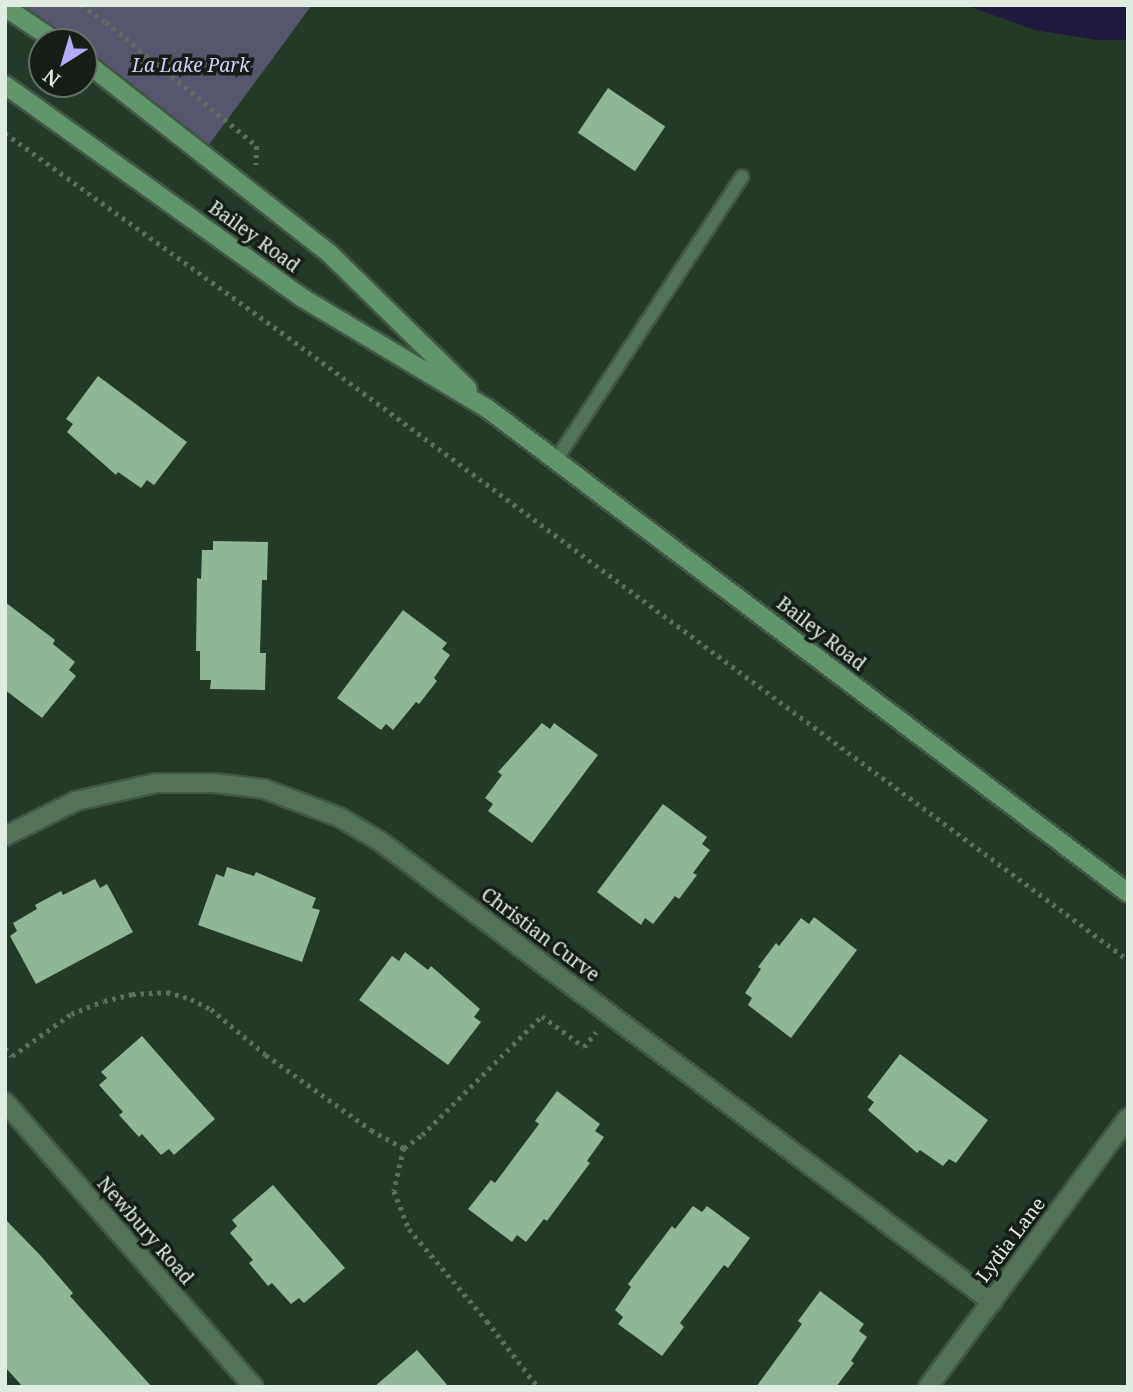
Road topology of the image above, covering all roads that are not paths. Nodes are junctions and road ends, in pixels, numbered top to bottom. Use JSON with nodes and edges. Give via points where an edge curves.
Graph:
{"nodes":[{"id":1,"x":5,"y":7,"type":"edge"},
{"id":2,"x":36,"y":28,"type":"edge"},
{"id":3,"x":98,"y":72,"type":"edge"},
{"id":4,"x":5,"y":85,"type":"edge"},
{"id":5,"x":743,"y":177,"type":"dead end"},
{"id":6,"x":488,"y":409,"type":"junction"},
{"id":7,"x":556,"y":460,"type":"junction"},
{"id":8,"x":5,"y":836,"type":"edge"},
{"id":9,"x":1128,"y":893,"type":"edge"},
{"id":10,"x":5,"y":1102,"type":"edge"},
{"id":11,"x":1128,"y":1118,"type":"edge"},
{"id":12,"x":992,"y":1302,"type":"junction"},
{"id":13,"x":254,"y":1387,"type":"edge"},
{"id":14,"x":928,"y":1387,"type":"edge"}],
"edges":[{"from":1,"to":2,"type":"main road"},
{"from":3,"to":6,"type":"main road","name":"Bailey Road","via":[[330,254]]},
{"from":4,"to":6,"type":"main road","name":"Bailey Road","via":[[301,297]]},
{"from":5,"to":7,"type":"lane"},
{"from":6,"to":7,"type":"main road","name":"Bailey Road"},
{"from":7,"to":9,"type":"main road","name":"Bailey Road"},
{"from":8,"to":12,"type":"street","name":"Christian Curve","via":[[76,801],[156,783],[264,789],[340,817],[381,842]]},
{"from":10,"to":13,"type":"street","name":"Newbury Road"},
{"from":11,"to":12,"type":"street","name":"Lydia Lane"},
{"from":12,"to":14,"type":"street","name":"Lydia Lane"}]}
